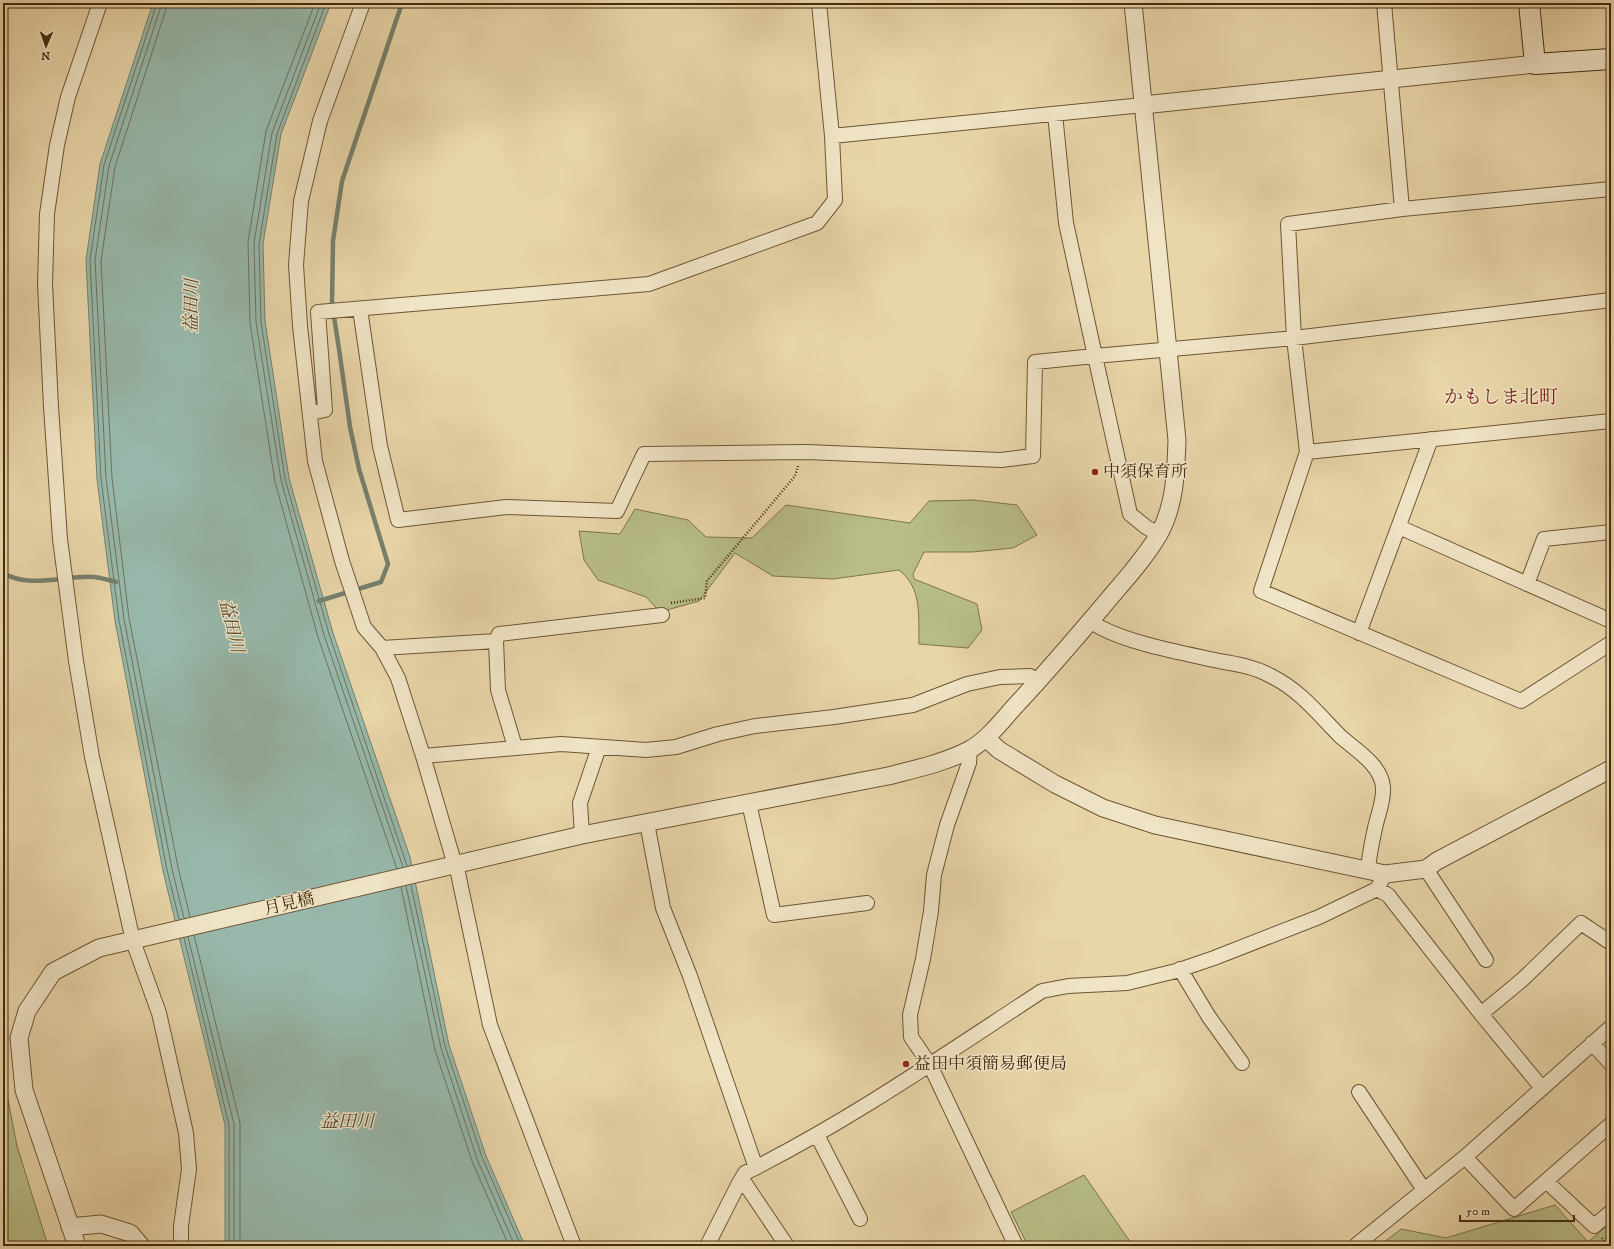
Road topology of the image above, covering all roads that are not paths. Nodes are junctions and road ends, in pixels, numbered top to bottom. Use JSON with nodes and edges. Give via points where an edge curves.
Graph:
{"nodes":[{"id":1,"x":100,"y":3,"type":"edge"},
{"id":2,"x":363,"y":3,"type":"edge"},
{"id":3,"x":818,"y":3,"type":"edge"},
{"id":4,"x":1133,"y":3,"type":"edge"},
{"id":5,"x":1384,"y":3,"type":"edge"},
{"id":6,"x":1530,"y":3,"type":"edge"},
{"id":7,"x":1611,"y":59,"type":"edge"},
{"id":8,"x":1535,"y":64,"type":"junction"},
{"id":9,"x":1391,"y":79,"type":"junction"},
{"id":10,"x":1144,"y":105,"type":"junction"},
{"id":11,"x":1055,"y":114,"type":"junction"},
{"id":12,"x":832,"y":136,"type":"junction"},
{"id":13,"x":1611,"y":189,"type":"edge"},
{"id":14,"x":1402,"y":209,"type":"junction"},
{"id":15,"x":1611,"y":300,"type":"edge"},
{"id":16,"x":360,"y":309,"type":"junction"},
{"id":17,"x":1294,"y":338,"type":"junction"},
{"id":18,"x":1168,"y":349,"type":"junction"},
{"id":19,"x":1095,"y":356,"type":"junction"},
{"id":20,"x":310,"y":413,"type":"junction"},
{"id":21,"x":1611,"y":421,"type":"edge"},
{"id":22,"x":1431,"y":439,"type":"junction"},
{"id":23,"x":1308,"y":452,"type":"junction"},
{"id":24,"x":1399,"y":527,"type":"junction"},
{"id":25,"x":1611,"y":532,"type":"edge"},
{"id":26,"x":1159,"y":534,"type":"junction"},
{"id":27,"x":1528,"y":584,"type":"junction"},
{"id":28,"x":662,"y":615,"type":"road end"},
{"id":29,"x":1090,"y":621,"type":"junction"},
{"id":30,"x":1611,"y":622,"type":"edge"},
{"id":31,"x":1359,"y":633,"type":"junction"},
{"id":32,"x":496,"y":641,"type":"junction"},
{"id":33,"x":1611,"y":644,"type":"edge"},
{"id":34,"x":382,"y":648,"type":"junction"},
{"id":35,"x":1039,"y":681,"type":"junction"},
{"id":36,"x":986,"y":738,"type":"junction"},
{"id":37,"x":515,"y":747,"type":"junction"},
{"id":38,"x":599,"y":747,"type":"junction"},
{"id":39,"x":970,"y":750,"type":"junction"},
{"id":40,"x":423,"y":756,"type":"junction"},
{"id":41,"x":1611,"y":769,"type":"edge"},
{"id":42,"x":749,"y":803,"type":"junction"},
{"id":43,"x":646,"y":823,"type":"junction"},
{"id":44,"x":582,"y":835,"type":"junction"},
{"id":45,"x":452,"y":855,"type":"dead end"},
{"id":46,"x":1426,"y":869,"type":"junction"},
{"id":47,"x":1368,"y":870,"type":"junction"},
{"id":48,"x":458,"y":873,"type":"dead end"},
{"id":49,"x":1386,"y":874,"type":"junction"},
{"id":50,"x":1377,"y":889,"type":"junction"},
{"id":51,"x":867,"y":903,"type":"dead end"},
{"id":52,"x":138,"y":940,"type":"junction"},
{"id":53,"x":1611,"y":944,"type":"edge"},
{"id":54,"x":1486,"y":960,"type":"dead end"},
{"id":55,"x":1180,"y":969,"type":"junction"},
{"id":56,"x":1482,"y":1014,"type":"junction"},
{"id":57,"x":1611,"y":1027,"type":"edge"},
{"id":58,"x":1592,"y":1043,"type":"junction"},
{"id":59,"x":1242,"y":1063,"type":"dead end"},
{"id":60,"x":1611,"y":1064,"type":"edge"},
{"id":61,"x":930,"y":1065,"type":"junction"},
{"id":62,"x":1542,"y":1088,"type":"junction"},
{"id":63,"x":1359,"y":1092,"type":"dead end"},
{"id":64,"x":1611,"y":1124,"type":"edge"},
{"id":65,"x":817,"y":1135,"type":"junction"},
{"id":66,"x":1465,"y":1156,"type":"junction"},
{"id":67,"x":756,"y":1168,"type":"junction"},
{"id":68,"x":742,"y":1179,"type":"junction"},
{"id":69,"x":1546,"y":1181,"type":"junction"},
{"id":70,"x":1424,"y":1190,"type":"junction"},
{"id":71,"x":1611,"y":1212,"type":"edge"},
{"id":72,"x":860,"y":1219,"type":"dead end"},
{"id":73,"x":70,"y":1228,"type":"junction"},
{"id":74,"x":77,"y":1246,"type":"edge"},
{"id":75,"x":141,"y":1246,"type":"edge"},
{"id":76,"x":181,"y":1246,"type":"edge"},
{"id":77,"x":574,"y":1246,"type":"edge"},
{"id":78,"x":707,"y":1246,"type":"edge"},
{"id":79,"x":788,"y":1246,"type":"edge"},
{"id":80,"x":1016,"y":1246,"type":"edge"},
{"id":81,"x":1355,"y":1246,"type":"edge"}],
"edges":[{"from":1,"to":52,"type":"street","via":[[68,97],[57,145],[47,214],[45,284],[60,539],[76,661],[92,757]]},
{"from":2,"to":20,"type":"street","via":[[320,121],[301,201],[296,265]]},
{"from":3,"to":12,"type":"street"},
{"from":4,"to":10,"type":"street","name":"月見橋"},
{"from":5,"to":9,"type":"street"},
{"from":6,"to":8,"type":"main road"},
{"from":7,"to":8,"type":"main road"},
{"from":8,"to":9,"type":"street"},
{"from":9,"to":10,"type":"street"},
{"from":9,"to":14,"type":"street"},
{"from":10,"to":11,"type":"street"},
{"from":10,"to":18,"type":"street","name":"月見橋"},
{"from":11,"to":12,"type":"street"},
{"from":11,"to":19,"type":"street","via":[[1066,223]]},
{"from":12,"to":16,"type":"street","via":[[835,200],[817,223],[649,284]]},
{"from":13,"to":14,"type":"street"},
{"from":14,"to":17,"type":"street","via":[[1288,224]]},
{"from":15,"to":17,"type":"street"},
{"from":16,"to":19,"type":"street","via":[[380,446],[398,520],[506,507],[617,511],[644,454],[801,452],[1001,460],[1034,456],[1035,362]]},
{"from":16,"to":20,"type":"street","via":[[318,312],[325,410]]},
{"from":17,"to":18,"type":"street"},
{"from":17,"to":23,"type":"street"},
{"from":18,"to":19,"type":"street"},
{"from":18,"to":26,"type":"street","name":"月見橋","via":[[1177,440],[1176,478],[1168,513]]},
{"from":19,"to":26,"type":"street","via":[[1130,514]]},
{"from":20,"to":34,"type":"street","via":[[315,461],[342,561],[364,627]]},
{"from":21,"to":22,"type":"street"},
{"from":22,"to":23,"type":"street"},
{"from":22,"to":24,"type":"street"},
{"from":23,"to":31,"type":"street","via":[[1261,591]]},
{"from":24,"to":27,"type":"street"},
{"from":24,"to":31,"type":"street"},
{"from":25,"to":27,"type":"street","via":[[1544,539]]},
{"from":26,"to":29,"type":"street","name":"月見橋"},
{"from":27,"to":30,"type":"street"},
{"from":28,"to":32,"type":"street","via":[[499,634]]},
{"from":29,"to":35,"type":"street","name":"月見橋"},
{"from":29,"to":47,"type":"street","via":[[1122,637],[1248,667],[1271,676],[1304,697],[1379,774],[1383,785],[1383,798]]},
{"from":31,"to":33,"type":"street","via":[[1521,701]]},
{"from":32,"to":34,"type":"street"},
{"from":32,"to":37,"type":"street","via":[[498,690]]},
{"from":34,"to":40,"type":"street","via":[[398,678]]},
{"from":35,"to":36,"type":"street","name":"月見橋"},
{"from":35,"to":38,"type":"street","via":[[1030,676],[993,678],[967,684],[913,705],[755,726],[718,734],[676,748],[646,750]]},
{"from":36,"to":39,"type":"street","name":"月見橋"},
{"from":36,"to":47,"type":"street","via":[[999,750],[1055,784],[1103,808],[1155,825]]},
{"from":37,"to":38,"type":"street","via":[[560,744]]},
{"from":37,"to":40,"type":"street"},
{"from":38,"to":44,"type":"street","via":[[580,803]]},
{"from":39,"to":42,"type":"street","name":"月見橋","via":[[934,764],[888,776]]},
{"from":39,"to":61,"type":"street","via":[[934,875],[923,959],[910,1015],[911,1037]]},
{"from":40,"to":45,"type":"street"},
{"from":41,"to":46,"type":"street"},
{"from":42,"to":43,"type":"street","name":"月見橋"},
{"from":42,"to":51,"type":"street","via":[[774,915]]},
{"from":43,"to":44,"type":"street","name":"月見橋"},
{"from":43,"to":67,"type":"street","via":[[663,908],[690,976]]},
{"from":44,"to":52,"type":"street","name":"月見橋"},
{"from":46,"to":49,"type":"street"},
{"from":46,"to":54,"type":"street"},
{"from":47,"to":49,"type":"street"},
{"from":48,"to":77,"type":"street","via":[[490,1025]]},
{"from":49,"to":50,"type":"street"},
{"from":50,"to":55,"type":"street","via":[[1319,917]]},
{"from":50,"to":56,"type":"street","via":[[1388,895]]},
{"from":52,"to":73,"type":"street","name":"月見橋","via":[[99,948],[53,972],[27,1010],[19,1038],[24,1090]]},
{"from":52,"to":76,"type":"street","via":[[159,1013],[186,1133],[189,1168],[181,1226]]},
{"from":53,"to":56,"type":"street","via":[[1581,923],[1522,980]]},
{"from":55,"to":59,"type":"street","via":[[1209,1017]]},
{"from":55,"to":61,"type":"street","via":[[1127,983],[1068,986],[1042,991]]},
{"from":56,"to":62,"type":"street"},
{"from":57,"to":58,"type":"street"},
{"from":58,"to":60,"type":"street"},
{"from":58,"to":62,"type":"street"},
{"from":61,"to":65,"type":"street"},
{"from":61,"to":80,"type":"street"},
{"from":62,"to":66,"type":"street"},
{"from":63,"to":70,"type":"street"},
{"from":64,"to":69,"type":"street"},
{"from":65,"to":67,"type":"street"},
{"from":65,"to":72,"type":"street"},
{"from":66,"to":69,"type":"street","via":[[1514,1209]]},
{"from":66,"to":70,"type":"street"},
{"from":67,"to":68,"type":"street","via":[[745,1174]]},
{"from":68,"to":78,"type":"street"},
{"from":68,"to":79,"type":"street"},
{"from":69,"to":71,"type":"street","via":[[1594,1226]]},
{"from":70,"to":81,"type":"street"},
{"from":73,"to":74,"type":"street","name":"月見橋"},
{"from":73,"to":75,"type":"street","via":[[101,1224],[130,1233]]}]}
